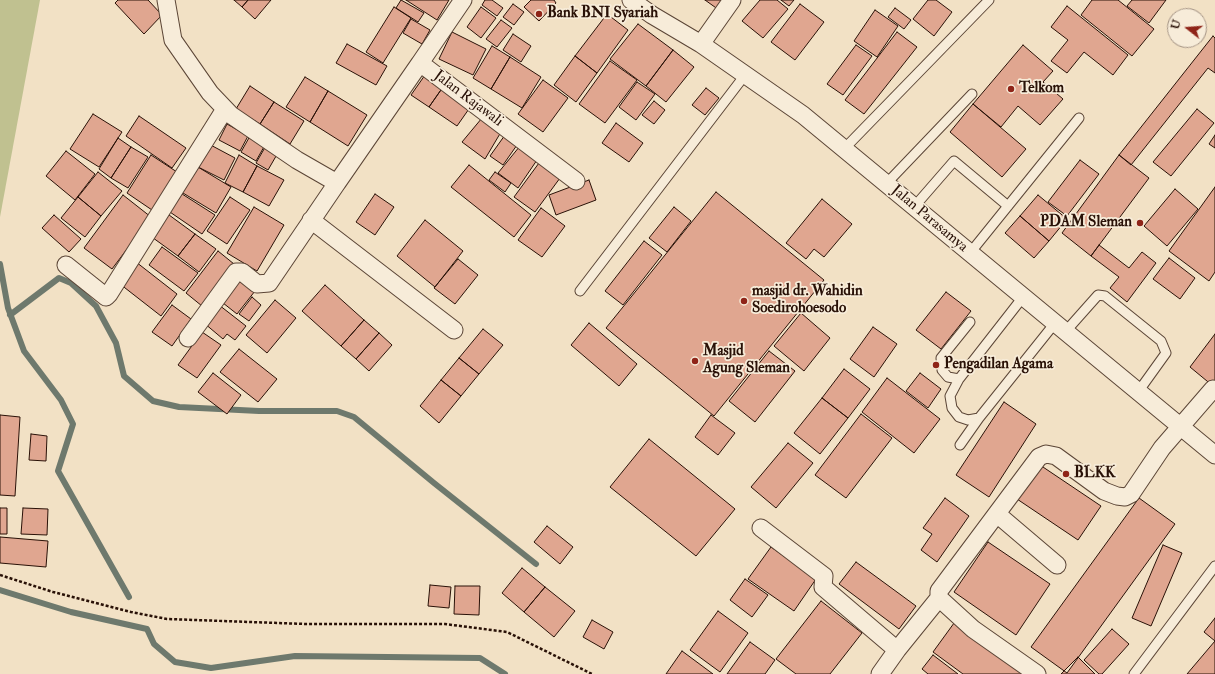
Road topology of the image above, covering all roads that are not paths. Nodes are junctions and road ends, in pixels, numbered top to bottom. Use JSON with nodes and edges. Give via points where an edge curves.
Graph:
{"nodes":[{"id":1,"x":166,"y":0,"type":"edge"},
{"id":2,"x":463,"y":0,"type":"edge"},
{"id":3,"x":631,"y":0,"type":"edge"},
{"id":4,"x":732,"y":0,"type":"edge"},
{"id":5,"x":989,"y":0,"type":"edge"},
{"id":6,"x":701,"y":44,"type":"junction"},
{"id":7,"x":420,"y":62,"type":"junction"},
{"id":8,"x":746,"y":75,"type":"junction"},
{"id":9,"x":972,"y":94,"type":"dead end"},
{"id":10,"x":225,"y":109,"type":"junction"},
{"id":11,"x":1079,"y":118,"type":"dead end"},
{"id":12,"x":844,"y":149,"type":"junction"},
{"id":13,"x":576,"y":181,"type":"dead end"},
{"id":14,"x":337,"y":183,"type":"junction"},
{"id":15,"x":886,"y":184,"type":"junction"},
{"id":16,"x":1008,"y":206,"type":"junction"},
{"id":17,"x":914,"y":207,"type":"junction"},
{"id":18,"x":311,"y":220,"type":"junction"},
{"id":19,"x":970,"y":253,"type":"junction"},
{"id":20,"x":66,"y":265,"type":"dead end"},
{"id":21,"x":580,"y":291,"type":"dead end"},
{"id":22,"x":1023,"y":297,"type":"junction"},
{"id":23,"x":970,"y":322,"type":"dead end"},
{"id":24,"x":1060,"y":327,"type":"junction"},
{"id":25,"x":454,"y":330,"type":"dead end"},
{"id":26,"x":188,"y":338,"type":"dead end"},
{"id":27,"x":959,"y":379,"type":"junction"},
{"id":28,"x":1213,"y":389,"type":"dead end"},
{"id":29,"x":1138,"y":392,"type":"junction"},
{"id":30,"x":979,"y":418,"type":"junction"},
{"id":31,"x":1181,"y":428,"type":"junction"},
{"id":32,"x":960,"y":445,"type":"dead end"},
{"id":33,"x":1215,"y":455,"type":"edge"},
{"id":34,"x":996,"y":514,"type":"junction"},
{"id":35,"x":760,"y":528,"type":"dead end"},
{"id":36,"x":1057,"y":565,"type":"dead end"},
{"id":37,"x":1215,"y":566,"type":"edge"},
{"id":38,"x":939,"y":598,"type":"junction"},
{"id":39,"x":897,"y":650,"type":"junction"},
{"id":40,"x":880,"y":674,"type":"edge"},
{"id":41,"x":1037,"y":674,"type":"edge"},
{"id":42,"x":1134,"y":674,"type":"edge"}],
"edges":[{"from":1,"to":10,"type":"street","via":[[173,40],[210,93]]},
{"from":2,"to":7,"type":"street","name":"Jalan Rajawali"},
{"from":3,"to":6,"type":"street","name":"Jalan Parasamya"},
{"from":4,"to":6,"type":"street"},
{"from":5,"to":12,"type":"lane"},
{"from":6,"to":8,"type":"street","name":"Jalan Parasamya"},
{"from":7,"to":13,"type":"street","name":"Jalan Rajawali"},
{"from":7,"to":14,"type":"street"},
{"from":8,"to":12,"type":"street","name":"Jalan Parasamya","via":[[803,115]]},
{"from":8,"to":21,"type":"lane"},
{"from":9,"to":15,"type":"lane"},
{"from":10,"to":14,"type":"street","via":[[297,160]]},
{"from":10,"to":20,"type":"street","via":[[106,297]]},
{"from":11,"to":16,"type":"lane"},
{"from":12,"to":15,"type":"street","name":"Jalan Parasamya"},
{"from":14,"to":18,"type":"street"},
{"from":15,"to":17,"type":"street","name":"Jalan Parasamya"},
{"from":16,"to":17,"type":"lane","via":[[954,161]]},
{"from":16,"to":19,"type":"lane"},
{"from":17,"to":19,"type":"street","name":"Jalan Parasamya"},
{"from":18,"to":25,"type":"street"},
{"from":18,"to":26,"type":"street","via":[[269,282],[257,284],[242,272],[236,272]]},
{"from":19,"to":22,"type":"street","name":"Jalan Parasamya"},
{"from":22,"to":24,"type":"street","name":"Jalan Parasamya"},
{"from":22,"to":27,"type":"lane"},
{"from":23,"to":27,"type":"lane","via":[[941,358],[945,374]]},
{"from":24,"to":29,"type":"street","name":"Jalan Parasamya"},
{"from":24,"to":29,"type":"lane","via":[[1098,295],[1105,296],[1161,340],[1166,353]]},
{"from":24,"to":30,"type":"lane"},
{"from":27,"to":30,"type":"lane","via":[[950,396],[952,408],[959,418]]},
{"from":28,"to":31,"type":"street"},
{"from":29,"to":31,"type":"street","name":"Jalan Parasamya"},
{"from":30,"to":32,"type":"lane"},
{"from":31,"to":33,"type":"street","name":"Jalan Parasamya"},
{"from":31,"to":34,"type":"street","via":[[1162,448],[1131,494],[1125,497],[1104,491],[1056,456],[1046,454],[1039,457]]},
{"from":34,"to":36,"type":"street"},
{"from":34,"to":38,"type":"street","via":[[939,591]]},
{"from":35,"to":39,"type":"street","via":[[824,576],[823,586]]},
{"from":37,"to":42,"type":"lane"},
{"from":38,"to":39,"type":"street"},
{"from":38,"to":41,"type":"street","via":[[973,629]]},
{"from":39,"to":40,"type":"street"}]}
